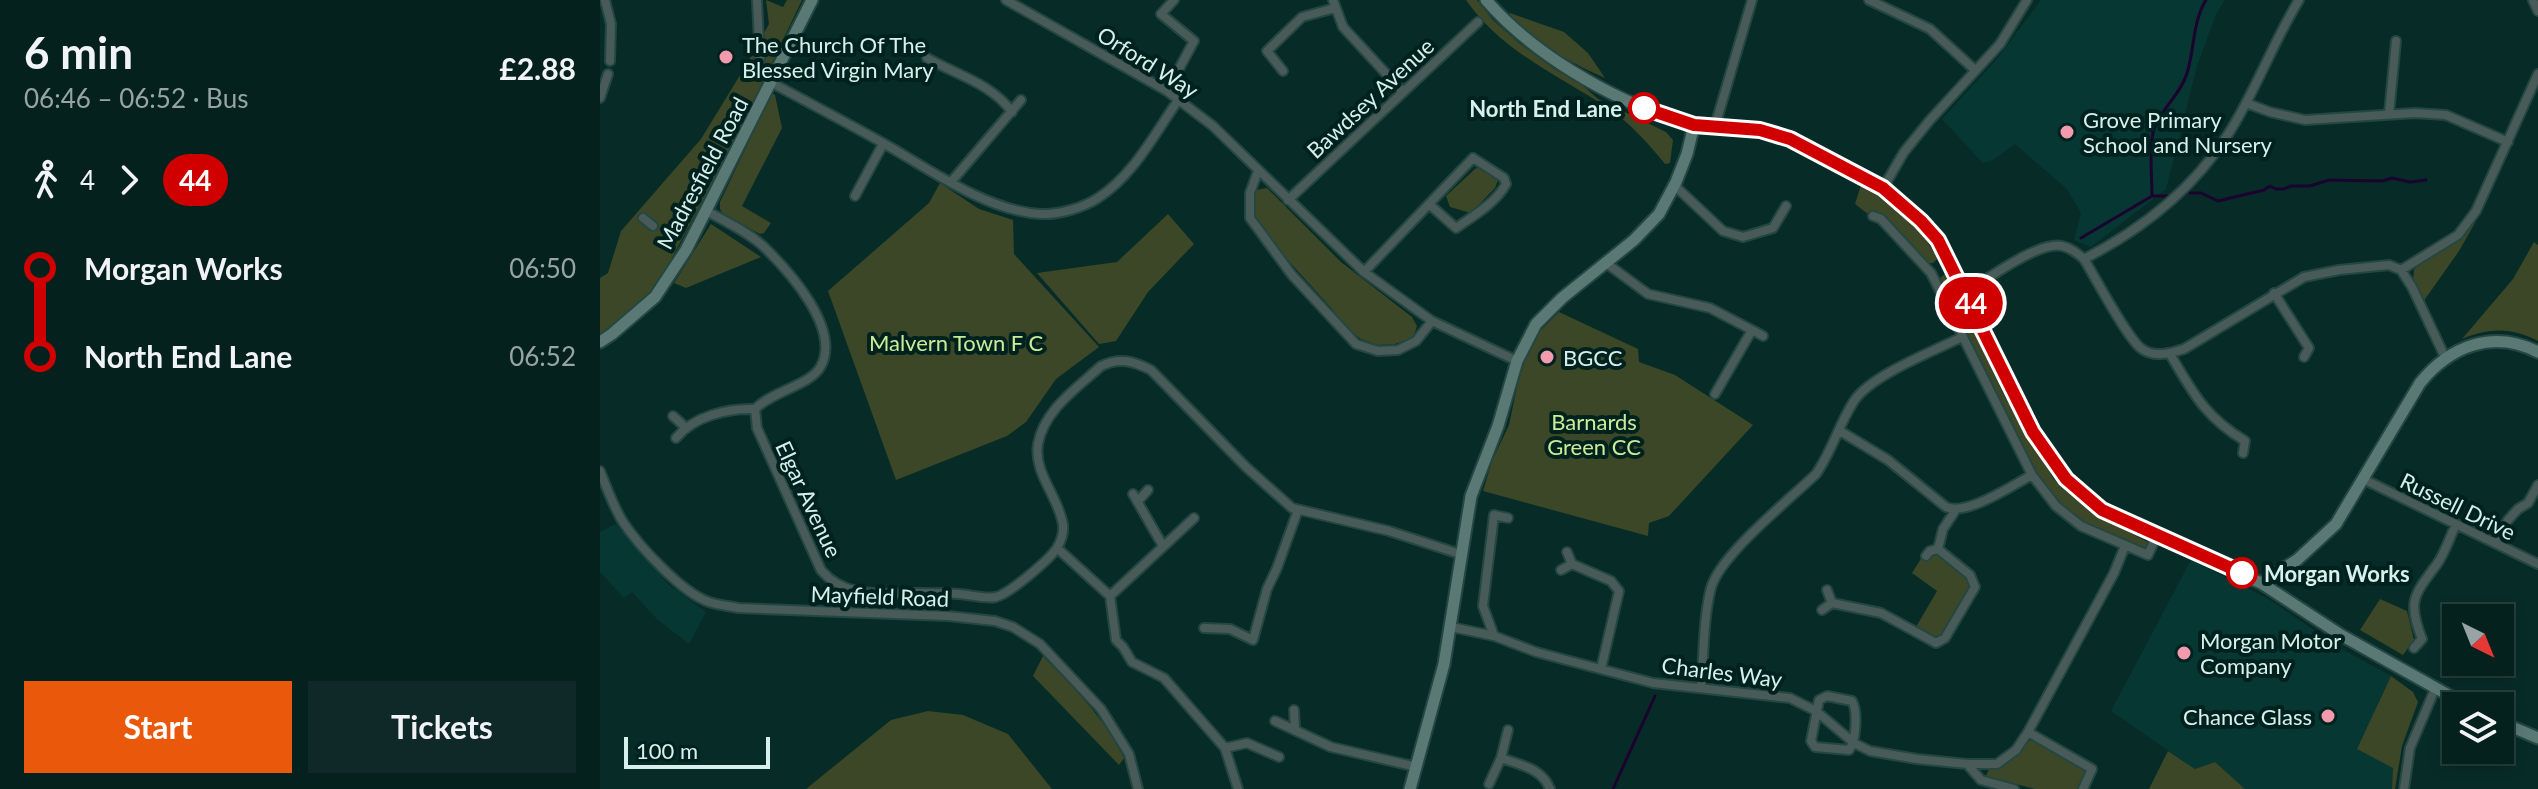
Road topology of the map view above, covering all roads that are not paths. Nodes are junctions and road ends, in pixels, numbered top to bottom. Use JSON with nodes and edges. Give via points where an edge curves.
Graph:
{"nodes":[{"id":1,"x":605,"y":0,"type":"edge"},
{"id":2,"x":757,"y":0,"type":"edge"},
{"id":3,"x":812,"y":0,"type":"edge"},
{"id":4,"x":1006,"y":0,"type":"edge"},
{"id":5,"x":1174,"y":0,"type":"edge"},
{"id":6,"x":1486,"y":0,"type":"edge"},
{"id":7,"x":1752,"y":0,"type":"edge"},
{"id":8,"x":2027,"y":0,"type":"edge"},
{"id":9,"x":2299,"y":0,"type":"edge"},
{"id":10,"x":2533,"y":0,"type":"edge"},
{"id":11,"x":1875,"y":1,"type":"edge"},
{"id":12,"x":1334,"y":4,"type":"edge"},
{"id":13,"x":2538,"y":11,"type":"edge"},
{"id":14,"x":1478,"y":22,"type":"dead end"},
{"id":15,"x":2396,"y":41,"type":"dead end"},
{"id":16,"x":927,"y":58,"type":"dead end"},
{"id":17,"x":610,"y":61,"type":"dead end"},
{"id":18,"x":1975,"y":70,"type":"junction"},
{"id":19,"x":1283,"y":71,"type":"dead end"},
{"id":20,"x":608,"y":74,"type":"dead end"},
{"id":21,"x":2538,"y":74,"type":"edge"},
{"id":22,"x":772,"y":83,"type":"junction"},
{"id":23,"x":1167,"y":91,"type":"junction"},
{"id":24,"x":1403,"y":92,"type":"junction"},
{"id":25,"x":600,"y":98,"type":"edge"},
{"id":26,"x":1179,"y":99,"type":"junction"},
{"id":27,"x":1021,"y":100,"type":"dead end"},
{"id":28,"x":2246,"y":103,"type":"junction"},
{"id":29,"x":1012,"y":112,"type":"junction"},
{"id":30,"x":2389,"y":114,"type":"junction"},
{"id":31,"x":1694,"y":125,"type":"junction"},
{"id":32,"x":1715,"y":126,"type":"junction"},
{"id":33,"x":2508,"y":142,"type":"junction"},
{"id":34,"x":883,"y":144,"type":"junction"},
{"id":35,"x":1258,"y":171,"type":"junction"},
{"id":36,"x":951,"y":182,"type":"junction"},
{"id":37,"x":1674,"y":185,"type":"junction"},
{"id":38,"x":1883,"y":188,"type":"junction"},
{"id":39,"x":855,"y":196,"type":"dead end"},
{"id":40,"x":1288,"y":200,"type":"junction"},
{"id":41,"x":1429,"y":204,"type":"junction"},
{"id":42,"x":1786,"y":206,"type":"dead end"},
{"id":43,"x":705,"y":210,"type":"junction"},
{"id":44,"x":1873,"y":216,"type":"dead end"},
{"id":45,"x":643,"y":218,"type":"dead end"},
{"id":46,"x":653,"y":226,"type":"dead end"},
{"id":47,"x":2084,"y":259,"type":"junction"},
{"id":48,"x":1949,"y":261,"type":"junction"},
{"id":49,"x":1606,"y":263,"type":"junction"},
{"id":50,"x":2401,"y":270,"type":"junction"},
{"id":51,"x":1364,"y":272,"type":"junction"},
{"id":52,"x":1931,"y":273,"type":"junction"},
{"id":53,"x":1966,"y":292,"type":"junction"},
{"id":54,"x":2274,"y":293,"type":"junction"},
{"id":55,"x":1432,"y":321,"type":"junction"},
{"id":56,"x":1752,"y":330,"type":"junction"},
{"id":57,"x":1763,"y":336,"type":"dead end"},
{"id":58,"x":1962,"y":337,"type":"junction"},
{"id":59,"x":600,"y":342,"type":"edge"},
{"id":60,"x":2310,"y":351,"type":"dead end"},
{"id":61,"x":2538,"y":352,"type":"edge"},
{"id":62,"x":2170,"y":354,"type":"junction"},
{"id":63,"x":2445,"y":357,"type":"junction"},
{"id":64,"x":1517,"y":361,"type":"junction"},
{"id":65,"x":1715,"y":394,"type":"dead end"},
{"id":66,"x":755,"y":409,"type":"junction"},
{"id":67,"x":673,"y":416,"type":"dead end"},
{"id":68,"x":685,"y":427,"type":"junction"},
{"id":69,"x":1840,"y":431,"type":"junction"},
{"id":70,"x":2255,"y":435,"type":"dead end"},
{"id":71,"x":676,"y":438,"type":"dead end"},
{"id":72,"x":2245,"y":441,"type":"junction"},
{"id":73,"x":2243,"y":453,"type":"dead end"},
{"id":74,"x":600,"y":471,"type":"edge"},
{"id":75,"x":2032,"y":475,"type":"junction"},
{"id":76,"x":2363,"y":479,"type":"junction"},
{"id":77,"x":2536,"y":482,"type":"edge"},
{"id":78,"x":1148,"y":490,"type":"dead end"},
{"id":79,"x":1298,"y":510,"type":"junction"},
{"id":80,"x":1955,"y":511,"type":"junction"},
{"id":81,"x":1194,"y":518,"type":"dead end"},
{"id":82,"x":1508,"y":518,"type":"dead end"},
{"id":83,"x":2456,"y":524,"type":"junction"},
{"id":84,"x":2157,"y":535,"type":"junction"},
{"id":85,"x":2495,"y":542,"type":"junction"},
{"id":86,"x":1163,"y":546,"type":"junction"},
{"id":87,"x":2125,"y":546,"type":"junction"},
{"id":88,"x":1057,"y":548,"type":"junction"},
{"id":89,"x":1938,"y":549,"type":"junction"},
{"id":90,"x":1567,"y":552,"type":"dead end"},
{"id":91,"x":1460,"y":554,"type":"junction"},
{"id":92,"x":1926,"y":556,"type":"dead end"},
{"id":93,"x":1572,"y":564,"type":"junction"},
{"id":94,"x":2538,"y":564,"type":"edge"},
{"id":95,"x":1561,"y":570,"type":"dead end"},
{"id":96,"x":2261,"y":583,"type":"junction"},
{"id":97,"x":1827,"y":590,"type":"dead end"},
{"id":98,"x":1110,"y":596,"type":"junction"},
{"id":99,"x":1832,"y":603,"type":"junction"},
{"id":100,"x":1822,"y":610,"type":"dead end"},
{"id":101,"x":1451,"y":627,"type":"junction"},
{"id":102,"x":1204,"y":628,"type":"dead end"},
{"id":103,"x":1494,"y":636,"type":"junction"},
{"id":104,"x":2414,"y":648,"type":"dead end"},
{"id":105,"x":1601,"y":669,"type":"junction"},
{"id":106,"x":1701,"y":688,"type":"junction"},
{"id":107,"x":2435,"y":689,"type":"junction"},
{"id":108,"x":2442,"y":693,"type":"edge"},
{"id":109,"x":1294,"y":710,"type":"dead end"},
{"id":110,"x":1816,"y":711,"type":"junction"},
{"id":111,"x":1275,"y":721,"type":"dead end"},
{"id":112,"x":1295,"y":728,"type":"junction"},
{"id":113,"x":2514,"y":728,"type":"edge"},
{"id":114,"x":1508,"y":730,"type":"dead end"},
{"id":115,"x":2028,"y":732,"type":"junction"},
{"id":116,"x":2538,"y":738,"type":"edge"},
{"id":117,"x":1854,"y":743,"type":"junction"},
{"id":118,"x":1225,"y":748,"type":"junction"},
{"id":119,"x":1279,"y":757,"type":"dead end"},
{"id":120,"x":1501,"y":758,"type":"junction"},
{"id":121,"x":1967,"y":764,"type":"junction"},
{"id":122,"x":1417,"y":767,"type":"junction"},
{"id":123,"x":1489,"y":784,"type":"dead end"},
{"id":124,"x":1138,"y":789,"type":"edge"},
{"id":125,"x":1238,"y":789,"type":"edge"},
{"id":126,"x":1410,"y":789,"type":"edge"},
{"id":127,"x":1550,"y":789,"type":"edge"},
{"id":128,"x":2014,"y":789,"type":"edge"},
{"id":129,"x":2083,"y":789,"type":"edge"},
{"id":130,"x":2404,"y":789,"type":"edge"}],
"edges":[{"from":1,"to":17,"type":"street","via":[[611,24]]},
{"from":2,"to":22,"type":"street","via":[[760,64]]},
{"from":3,"to":22,"type":"street","name":"Madresfield Road"},
{"from":4,"to":23,"type":"street","name":"Orford Way"},
{"from":5,"to":23,"type":"street","via":[[1161,14],[1194,41]]},
{"from":6,"to":31,"type":"street","via":[[1533,45],[1588,80],[1643,108]]},
{"from":7,"to":32,"type":"street"},
{"from":8,"to":18,"type":"street","via":[[2000,44]]},
{"from":9,"to":28,"type":"street"},
{"from":10,"to":13,"type":"street"},
{"from":11,"to":18,"type":"street","via":[[1930,29]]},
{"from":12,"to":19,"type":"street","via":[[1302,17],[1267,51]]},
{"from":12,"to":24,"type":"street","via":[[1343,27]]},
{"from":14,"to":24,"type":"street","name":"Bawdsey Avenue"},
{"from":15,"to":30,"type":"street"},
{"from":16,"to":29,"type":"street","via":[[988,88]]},
{"from":18,"to":38,"type":"street","via":[[1904,152]]},
{"from":20,"to":25,"type":"street"},
{"from":21,"to":33,"type":"street"},
{"from":22,"to":34,"type":"street"},
{"from":22,"to":43,"type":"street","name":"Madresfield Road"},
{"from":23,"to":26,"type":"street","name":"Orford Way"},
{"from":24,"to":40,"type":"street","name":"Bawdsey Avenue"},
{"from":26,"to":35,"type":"street","name":"Orford Way"},
{"from":26,"to":36,"type":"street","via":[[1117,184],[1078,207],[1025,212]]},
{"from":27,"to":29,"type":"street"},
{"from":28,"to":30,"type":"street","via":[[2305,120]]},
{"from":28,"to":47,"type":"street","via":[[2226,138],[2179,195],[2155,217]]},
{"from":29,"to":36,"type":"street"},
{"from":30,"to":33,"type":"street","via":[[2446,115]]},
{"from":31,"to":32,"type":"street"},
{"from":31,"to":37,"type":"street"},
{"from":32,"to":38,"type":"street","via":[[1790,139]]},
{"from":33,"to":50,"type":"street","via":[[2476,211],[2458,235]]},
{"from":34,"to":36,"type":"street"},
{"from":34,"to":39,"type":"street"},
{"from":35,"to":40,"type":"street","name":"Orford Way"},
{"from":35,"to":55,"type":"street","via":[[1250,193],[1250,218],[1292,275],[1356,344],[1398,350],[1416,341]]},
{"from":37,"to":42,"type":"street","via":[[1723,231],[1743,237],[1773,228]]},
{"from":37,"to":49,"type":"street","via":[[1659,214]]},
{"from":38,"to":48,"type":"street","via":[[1921,221]]},
{"from":40,"to":51,"type":"street","name":"Orford Way"},
{"from":41,"to":41,"type":"street","via":[[1473,158],[1506,184],[1456,228]]},
{"from":41,"to":51,"type":"street"},
{"from":43,"to":59,"type":"street","name":"Madresfield Road","via":[[655,297]]},
{"from":43,"to":66,"type":"street","via":[[763,245],[789,271],[824,331],[826,349],[809,379]]},
{"from":44,"to":52,"type":"street"},
{"from":45,"to":46,"type":"street"},
{"from":47,"to":53,"type":"street","via":[[2063,246],[2042,249]]},
{"from":47,"to":62,"type":"street","via":[[2142,349]]},
{"from":48,"to":52,"type":"street"},
{"from":48,"to":53,"type":"street"},
{"from":49,"to":56,"type":"street","via":[[1648,294],[1710,308]]},
{"from":49,"to":64,"type":"street","via":[[1536,324]]},
{"from":50,"to":54,"type":"street","via":[[2389,265],[2339,270],[2304,277]]},
{"from":50,"to":63,"type":"street"},
{"from":51,"to":55,"type":"street","name":"Orford Way"},
{"from":52,"to":58,"type":"street"},
{"from":53,"to":84,"type":"street","via":[[2033,432],[2066,479],[2102,510]]},
{"from":54,"to":60,"type":"street"},
{"from":54,"to":62,"type":"street"},
{"from":55,"to":64,"type":"street","name":"Orford Way"},
{"from":56,"to":57,"type":"street"},
{"from":56,"to":65,"type":"street"},
{"from":58,"to":69,"type":"street","via":[[1872,384],[1854,402]]},
{"from":58,"to":75,"type":"street"},
{"from":61,"to":63,"type":"street","via":[[2492,340]]},
{"from":62,"to":72,"type":"street","via":[[2206,411]]},
{"from":63,"to":76,"type":"street","via":[[2420,383]]},
{"from":64,"to":91,"type":"street","via":[[1471,496]]},
{"from":66,"to":68,"type":"street","via":[[729,410]]},
{"from":66,"to":88,"type":"street","name":"Elgar Avenue","via":[[776,476],[831,582],[854,592],[999,596]]},
{"from":67,"to":68,"type":"street"},
{"from":68,"to":71,"type":"street"},
{"from":69,"to":80,"type":"street"},
{"from":69,"to":106,"type":"street","via":[[1816,474],[1719,569],[1711,588]]},
{"from":70,"to":72,"type":"street"},
{"from":72,"to":73,"type":"street"},
{"from":74,"to":124,"type":"street","name":"Mayfield Road","via":[[623,522],[642,546],[707,601],[739,608],[995,621],[1028,635],[1101,709],[1129,754]]},
{"from":75,"to":80,"type":"street"},
{"from":75,"to":87,"type":"street","via":[[2056,506],[2081,526]]},
{"from":76,"to":83,"type":"street","name":"Russell Drive"},
{"from":76,"to":96,"type":"street","via":[[2324,537]]},
{"from":77,"to":85,"type":"street","via":[[2528,503],[2508,520]]},
{"from":78,"to":86,"type":"street","via":[[1136,497]]},
{"from":79,"to":88,"type":"street","via":[[1246,467],[1151,370],[1135,361],[1112,361],[1050,413],[1042,429],[1037,460],[1063,524]]},
{"from":79,"to":91,"type":"street"},
{"from":79,"to":102,"type":"street","via":[[1253,640],[1230,629]]},
{"from":80,"to":89,"type":"street"},
{"from":81,"to":86,"type":"street"},
{"from":82,"to":103,"type":"street","via":[[1494,515],[1486,566],[1483,606]]},
{"from":83,"to":85,"type":"street","name":"Russell Drive"},
{"from":83,"to":104,"type":"street","via":[[2438,563],[2417,591],[2413,608],[2422,639]]},
{"from":84,"to":87,"type":"street","via":[[2148,555]]},
{"from":84,"to":96,"type":"street"},
{"from":85,"to":94,"type":"street","name":"Russell Drive"},
{"from":86,"to":98,"type":"street"},
{"from":87,"to":115,"type":"street","name":"Charles Way"},
{"from":88,"to":98,"type":"street"},
{"from":89,"to":92,"type":"street"},
{"from":89,"to":99,"type":"street","via":[[1970,575],[1975,587],[1945,638],[1936,643],[1881,613]]},
{"from":90,"to":93,"type":"street"},
{"from":91,"to":101,"type":"street"},
{"from":93,"to":95,"type":"street"},
{"from":93,"to":105,"type":"street","via":[[1601,575],[1619,591]]},
{"from":96,"to":107,"type":"street"},
{"from":97,"to":99,"type":"street"},
{"from":98,"to":118,"type":"street","via":[[1116,640],[1132,662],[1164,678]]},
{"from":99,"to":100,"type":"street"},
{"from":101,"to":103,"type":"street","name":"Charles Way"},
{"from":101,"to":122,"type":"street"},
{"from":103,"to":105,"type":"street","name":"Charles Way"},
{"from":105,"to":106,"type":"street","name":"Charles Way","via":[[1653,683]]},
{"from":106,"to":110,"type":"street","name":"Charles Way","via":[[1790,698]]},
{"from":107,"to":108,"type":"street"},
{"from":107,"to":130,"type":"street","via":[[2410,748]]},
{"from":109,"to":112,"type":"street"},
{"from":110,"to":117,"type":"street","name":"Charles Way"},
{"from":110,"to":117,"type":"street","via":[[1811,741],[1815,747],[1849,750]]},
{"from":110,"to":117,"type":"street","via":[[1819,700],[1827,696],[1852,701]]},
{"from":111,"to":112,"type":"street"},
{"from":112,"to":122,"type":"street","via":[[1331,747]]},
{"from":113,"to":116,"type":"street"},
{"from":114,"to":120,"type":"street"},
{"from":115,"to":121,"type":"street","name":"Charles Way","via":[[1997,764]]},
{"from":115,"to":129,"type":"street","via":[[2092,769]]},
{"from":117,"to":121,"type":"street","name":"Charles Way","via":[[1870,751]]},
{"from":118,"to":119,"type":"street","via":[[1247,743]]},
{"from":118,"to":125,"type":"street"},
{"from":120,"to":123,"type":"street"},
{"from":120,"to":127,"type":"street","via":[[1541,774]]},
{"from":121,"to":128,"type":"street","name":"Charles Way","via":[[1981,780]]},
{"from":122,"to":126,"type":"street"}]}
